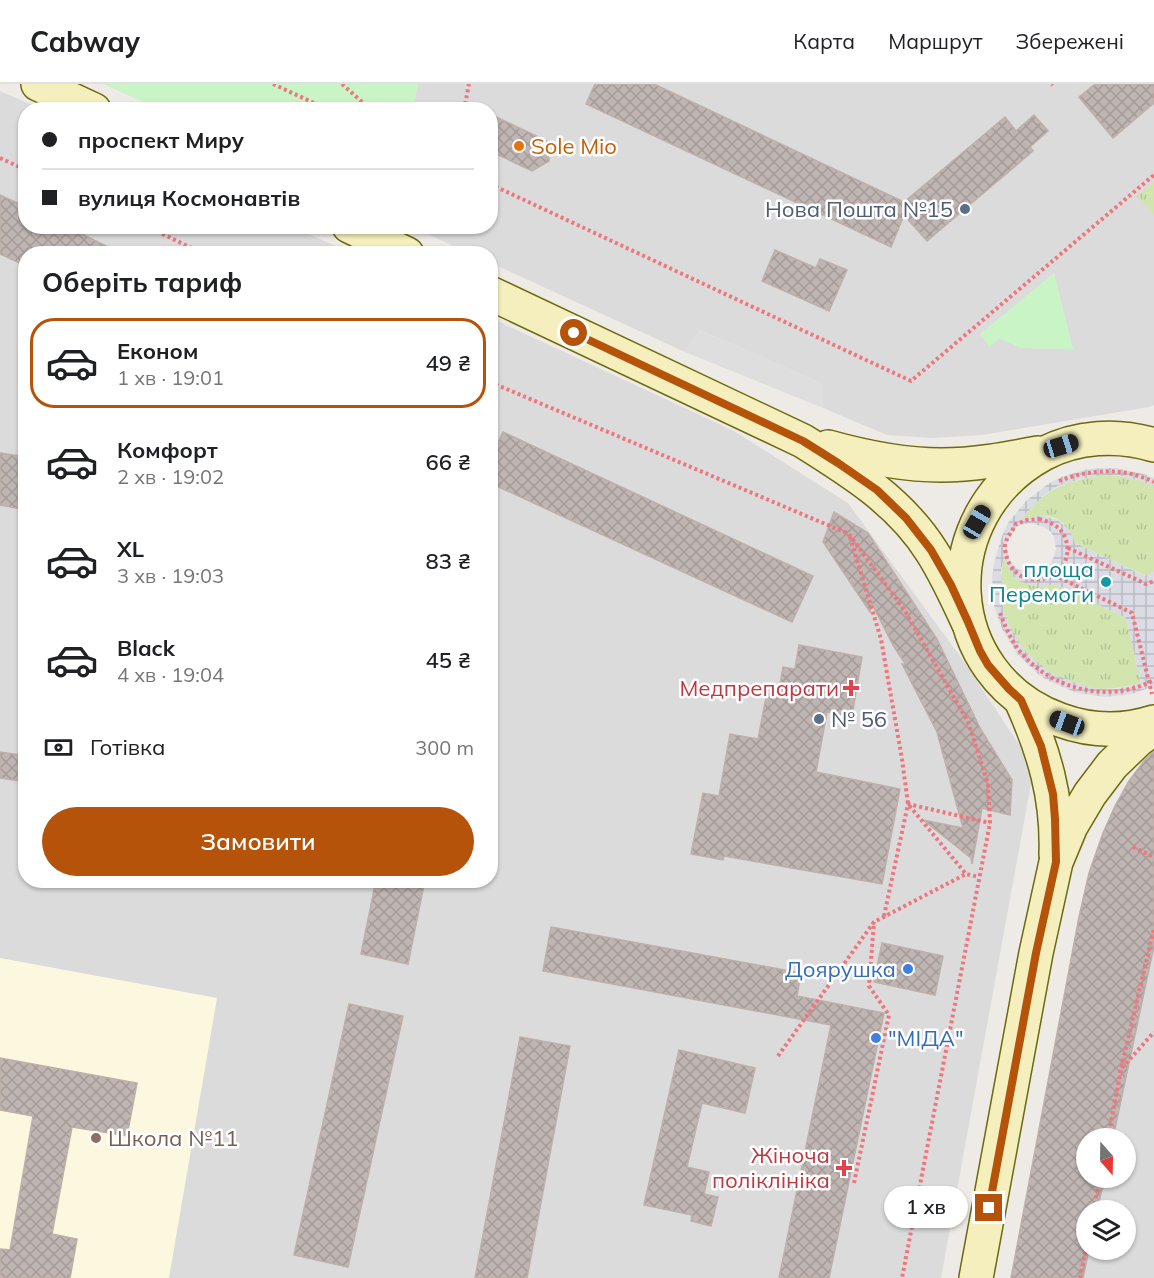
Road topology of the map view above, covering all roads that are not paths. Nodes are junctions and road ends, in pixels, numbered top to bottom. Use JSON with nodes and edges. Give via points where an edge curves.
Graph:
{"nodes":[{"id":1,"x":38,"y":84,"type":"edge"},
{"id":2,"x":77,"y":102,"type":"edge"},
{"id":3,"x":366,"y":234,"type":"edge"},
{"id":4,"x":390,"y":246,"type":"edge"},
{"id":5,"x":498,"y":297,"type":"edge"},
{"id":6,"x":1154,"y":425,"type":"edge"},
{"id":7,"x":1102,"y":438,"type":"junction"},
{"id":8,"x":803,"y":441,"type":"junction"},
{"id":9,"x":1154,"y":445,"type":"edge"},
{"id":10,"x":1048,"y":451,"type":"junction"},
{"id":11,"x":968,"y":622,"type":"junction"},
{"id":12,"x":1021,"y":700,"type":"junction"},
{"id":13,"x":1154,"y":722,"type":"edge"},
{"id":14,"x":1154,"y":728,"type":"edge"},
{"id":15,"x":1056,"y":862,"type":"junction"},
{"id":16,"x":976,"y":1278,"type":"edge"}],
"edges":[{"from":1,"to":2,"type":"main road"},
{"from":3,"to":4,"type":"main road"},
{"from":5,"to":8,"type":"main road"},
{"from":6,"to":7,"type":"main road"},
{"from":7,"to":9,"type":"main road"},
{"from":7,"to":10,"type":"main road"},
{"from":8,"to":10,"type":"main road","via":[[887,461],[941,465],[995,461]]},
{"from":8,"to":11,"type":"main road","via":[[877,490],[906,518],[931,550]]},
{"from":10,"to":11,"type":"main road","via":[[1014,473],[977,522],[963,581]]},
{"from":11,"to":12,"type":"main road","via":[[988,665]]},
{"from":12,"to":13,"type":"main road","via":[[1051,717],[1084,727],[1118,729]]},
{"from":12,"to":15,"type":"main road","via":[[1041,746],[1051,786]]},
{"from":14,"to":15,"type":"main road","via":[[1112,765],[1090,794]]},
{"from":15,"to":16,"type":"main road"}]}
